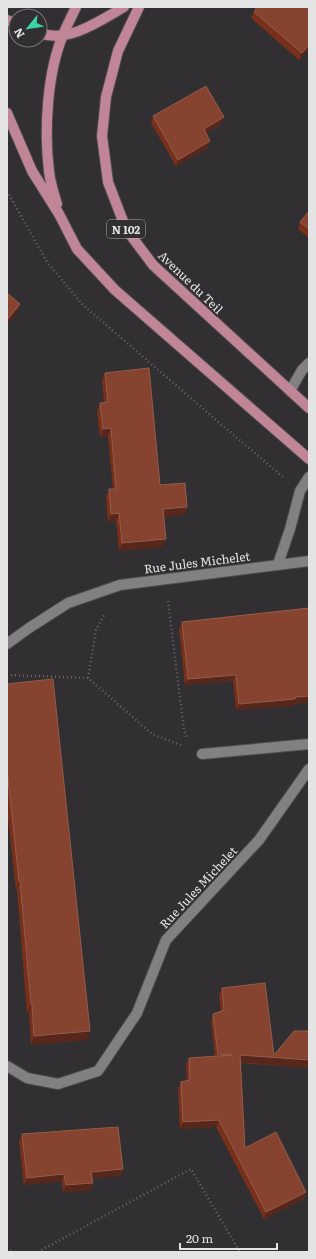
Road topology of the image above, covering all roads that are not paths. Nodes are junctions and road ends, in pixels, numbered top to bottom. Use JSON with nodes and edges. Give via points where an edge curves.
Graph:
{"nodes":[{"id":1,"x":76,"y":7,"type":"edge"},
{"id":2,"x":124,"y":7,"type":"edge"},
{"id":3,"x":139,"y":7,"type":"edge"},
{"id":4,"x":62,"y":35,"type":"junction"},
{"id":5,"x":48,"y":36,"type":"edge"},
{"id":6,"x":7,"y":113,"type":"edge"},
{"id":7,"x":59,"y":214,"type":"junction"},
{"id":8,"x":309,"y":363,"type":"edge"},
{"id":9,"x":290,"y":391,"type":"junction"},
{"id":10,"x":309,"y":408,"type":"edge"},
{"id":11,"x":309,"y":459,"type":"edge"},
{"id":12,"x":309,"y":477,"type":"edge"},
{"id":13,"x":309,"y":561,"type":"edge"},
{"id":14,"x":278,"y":564,"type":"junction"},
{"id":15,"x":7,"y":644,"type":"edge"},
{"id":16,"x":309,"y":744,"type":"edge"},
{"id":17,"x":197,"y":752,"type":"road end"},
{"id":18,"x":309,"y":769,"type":"edge"},
{"id":19,"x":7,"y":1066,"type":"edge"}],
"edges":[{"from":1,"to":4,"type":"main road"},
{"from":2,"to":4,"type":"main road","via":[[85,30]]},
{"from":3,"to":9,"type":"main road","name":"Avenue du Teil","number":"N 102","via":[[118,51],[106,97],[102,136],[108,182],[126,229],[152,265]]},
{"from":4,"to":5,"type":"main road"},
{"from":4,"to":7,"type":"main road","via":[[50,87],[46,134],[49,173]]},
{"from":6,"to":7,"type":"main road","via":[[32,171]]},
{"from":7,"to":11,"type":"main road","via":[[77,249],[115,290]]},
{"from":8,"to":9,"type":"street"},
{"from":9,"to":10,"type":"main road","name":"Avenue du Teil","number":"N 102"},
{"from":12,"to":14,"type":"street","via":[[300,491]]},
{"from":13,"to":14,"type":"street","name":"Rue Jules Michelet"},
{"from":14,"to":15,"type":"street","name":"Rue Jules Michelet","via":[[120,585],[68,603]]},
{"from":16,"to":17,"type":"street"},
{"from":18,"to":19,"type":"street","name":"Rue Jules Michelet","via":[[259,840],[166,940],[138,1013],[98,1071],[58,1084],[27,1078]]}]}
